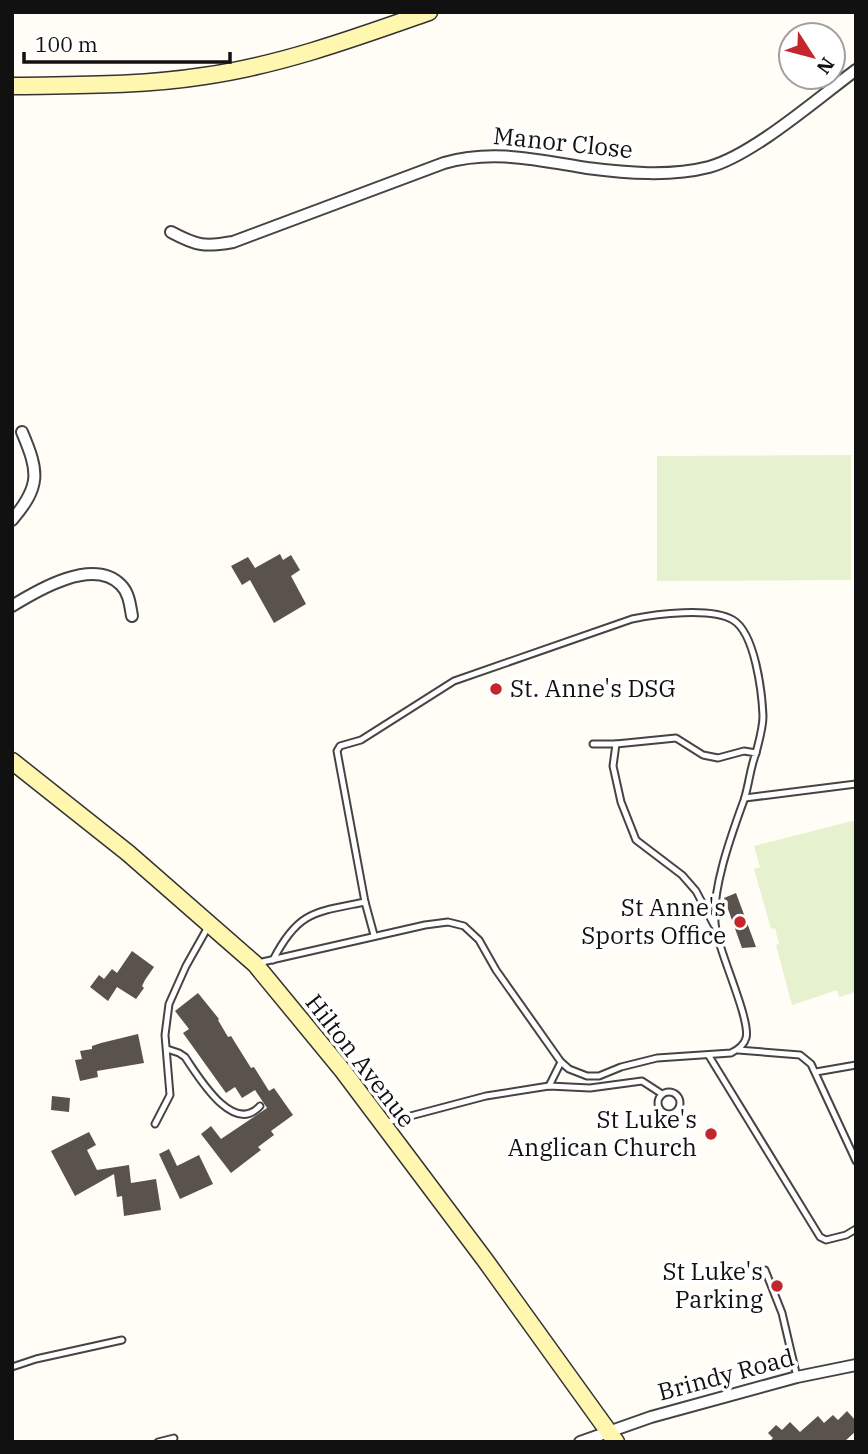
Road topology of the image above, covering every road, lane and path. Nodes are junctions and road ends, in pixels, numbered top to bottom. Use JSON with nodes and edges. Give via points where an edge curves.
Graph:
{"nodes":[{"id":1,"x":429,"y":12,"type":"edge"},
{"id":2,"x":856,"y":70,"type":"edge"},
{"id":3,"x":12,"y":86,"type":"edge"},
{"id":4,"x":171,"y":232,"type":"dead end"},
{"id":5,"x":22,"y":432,"type":"dead end"},
{"id":6,"x":12,"y":520,"type":"edge"},
{"id":7,"x":12,"y":606,"type":"edge"},
{"id":8,"x":132,"y":616,"type":"dead end"},
{"id":9,"x":593,"y":744,"type":"dead end"},
{"id":10,"x":616,"y":744,"type":"junction"},
{"id":11,"x":756,"y":753,"type":"junction"},
{"id":12,"x":12,"y":761,"type":"edge"},
{"id":13,"x":856,"y":784,"type":"edge"},
{"id":14,"x":745,"y":797,"type":"junction"},
{"id":15,"x":365,"y":902,"type":"junction"},
{"id":16,"x":210,"y":924,"type":"junction"},
{"id":17,"x":715,"y":925,"type":"junction"},
{"id":18,"x":374,"y":935,"type":"junction"},
{"id":19,"x":273,"y":960,"type":"junction"},
{"id":20,"x":255,"y":964,"type":"junction"},
{"id":21,"x":167,"y":1049,"type":"junction"},
{"id":22,"x":738,"y":1050,"type":"junction"},
{"id":23,"x":709,"y":1056,"type":"junction"},
{"id":24,"x":561,"y":1062,"type":"junction"},
{"id":25,"x":856,"y":1065,"type":"edge"},
{"id":26,"x":816,"y":1072,"type":"junction"},
{"id":27,"x":549,"y":1086,"type":"junction"},
{"id":28,"x":662,"y":1094,"type":"junction"},
{"id":29,"x":260,"y":1106,"type":"dead end"},
{"id":30,"x":155,"y":1124,"type":"dead end"},
{"id":31,"x":381,"y":1124,"type":"junction"},
{"id":32,"x":856,"y":1161,"type":"edge"},
{"id":33,"x":856,"y":1229,"type":"edge"},
{"id":34,"x":765,"y":1270,"type":"dead end"},
{"id":35,"x":122,"y":1340,"type":"dead end"},
{"id":36,"x":856,"y":1365,"type":"edge"},
{"id":37,"x":12,"y":1367,"type":"edge"},
{"id":38,"x":797,"y":1377,"type":"junction"},
{"id":39,"x":612,"y":1436,"type":"edge"},
{"id":40,"x":174,"y":1438,"type":"dead end"},
{"id":41,"x":158,"y":1442,"type":"edge"},
{"id":42,"x":580,"y":1442,"type":"edge"}],
"edges":[{"from":1,"to":3,"type":"street","via":[[270,64],[203,76],[119,85]]},
{"from":2,"to":4,"type":"street","name":"Manor Close","via":[[743,151],[709,166],[660,173],[490,155],[467,157],[233,242],[209,246]]},
{"from":5,"to":6,"type":"street","via":[[35,479],[28,502]]},
{"from":7,"to":8,"type":"street","via":[[68,577],[103,576],[121,585]]},
{"from":9,"to":10,"type":"lane"},
{"from":10,"to":11,"type":"lane","via":[[676,738],[703,755],[718,758],[744,751]]},
{"from":10,"to":17,"type":"lane","via":[[613,766],[636,840],[682,875]]},
{"from":11,"to":14,"type":"lane"},
{"from":11,"to":15,"type":"lane","via":[[763,718],[752,646],[734,620],[712,614],[654,614],[632,619],[454,681],[337,751]]},
{"from":12,"to":16,"type":"street","name":"Hilton Avenue"},
{"from":13,"to":14,"type":"lane"},
{"from":14,"to":17,"type":"lane","via":[[722,872]]},
{"from":15,"to":18,"type":"lane"},
{"from":15,"to":19,"type":"lane","via":[[314,912],[284,939]]},
{"from":16,"to":20,"type":"street","name":"Hilton Avenue"},
{"from":16,"to":21,"type":"lane","via":[[169,1004]]},
{"from":17,"to":22,"type":"lane","via":[[747,1030]]},
{"from":18,"to":19,"type":"lane"},
{"from":18,"to":24,"type":"lane","via":[[448,922],[464,926],[479,940]]},
{"from":19,"to":20,"type":"lane"},
{"from":20,"to":31,"type":"street","name":"Hilton Avenue"},
{"from":21,"to":29,"type":"lane","via":[[185,1057],[213,1096],[234,1112],[246,1114]]},
{"from":21,"to":30,"type":"lane","via":[[170,1095]]},
{"from":22,"to":23,"type":"lane"},
{"from":22,"to":26,"type":"lane","via":[[800,1055]]},
{"from":23,"to":24,"type":"lane","via":[[657,1058],[599,1076],[587,1076]]},
{"from":23,"to":33,"type":"lane","via":[[820,1237],[827,1240]]},
{"from":24,"to":27,"type":"lane"},
{"from":25,"to":26,"type":"lane"},
{"from":26,"to":32,"type":"lane"},
{"from":27,"to":28,"type":"lane","via":[[590,1088],[642,1081]]},
{"from":27,"to":31,"type":"lane","via":[[486,1096]]},
{"from":28,"to":28,"type":"lane","via":[[679,1097],[677,1111],[668,1115],[660,1110]]},
{"from":31,"to":39,"type":"street","name":"Hilton Avenue"},
{"from":34,"to":38,"type":"lane","via":[[782,1313]]},
{"from":35,"to":37,"type":"lane"},
{"from":36,"to":38,"type":"street","name":"Brindy Road"},
{"from":38,"to":39,"type":"street","name":"Brindy Road"},
{"from":39,"to":42,"type":"street","name":"Brindy Road"},
{"from":40,"to":41,"type":"lane"}]}
